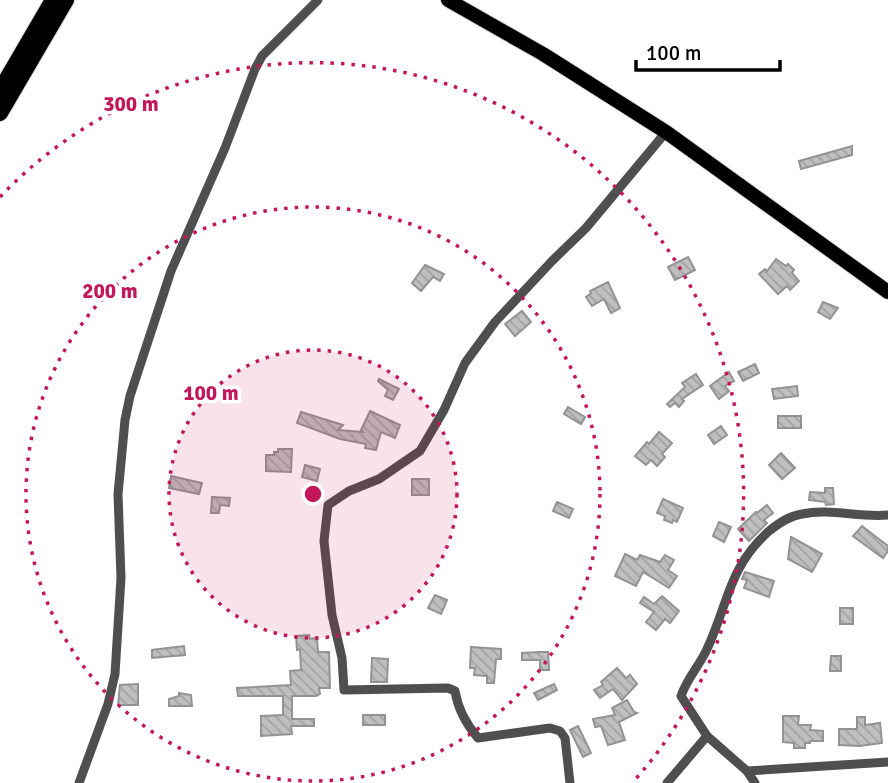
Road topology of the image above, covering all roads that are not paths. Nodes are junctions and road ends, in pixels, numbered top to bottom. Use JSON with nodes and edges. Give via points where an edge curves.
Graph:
{"nodes":[{"id":1,"x":53,"y":0,"type":"edge"},
{"id":2,"x":66,"y":0,"type":"edge"},
{"id":3,"x":318,"y":0,"type":"edge"},
{"id":4,"x":448,"y":0,"type":"edge"},
{"id":5,"x":0,"y":91,"type":"edge"},
{"id":6,"x":0,"y":113,"type":"edge"},
{"id":7,"x":666,"y":132,"type":"junction"},
{"id":8,"x":888,"y":292,"type":"edge"},
{"id":9,"x":888,"y":515,"type":"edge"},
{"id":10,"x":707,"y":736,"type":"junction"},
{"id":11,"x":888,"y":762,"type":"edge"},
{"id":12,"x":747,"y":771,"type":"junction"},
{"id":13,"x":79,"y":783,"type":"edge"},
{"id":14,"x":570,"y":783,"type":"edge"},
{"id":15,"x":667,"y":783,"type":"edge"},
{"id":16,"x":755,"y":783,"type":"edge"}],
"edges":[{"from":1,"to":5,"type":"highway"},
{"from":2,"to":6,"type":"highway"},
{"from":3,"to":13,"type":"street","via":[[262,56],[255,69],[171,271],[130,396],[118,494],[121,578],[115,674]]},
{"from":4,"to":7,"type":"main road"},
{"from":7,"to":8,"type":"main road"},
{"from":7,"to":14,"type":"street","via":[[586,228],[495,322],[465,363],[420,451],[379,479],[331,502],[326,513],[324,541],[344,690],[448,688],[455,691],[457,705],[478,738],[538,729],[560,731],[565,738]]},
{"from":9,"to":10,"type":"street","via":[[804,513],[777,524],[754,544],[737,569],[706,651],[681,696]]},
{"from":10,"to":12,"type":"street"},
{"from":10,"to":15,"type":"street"},
{"from":11,"to":12,"type":"street"},
{"from":12,"to":16,"type":"street"}]}
